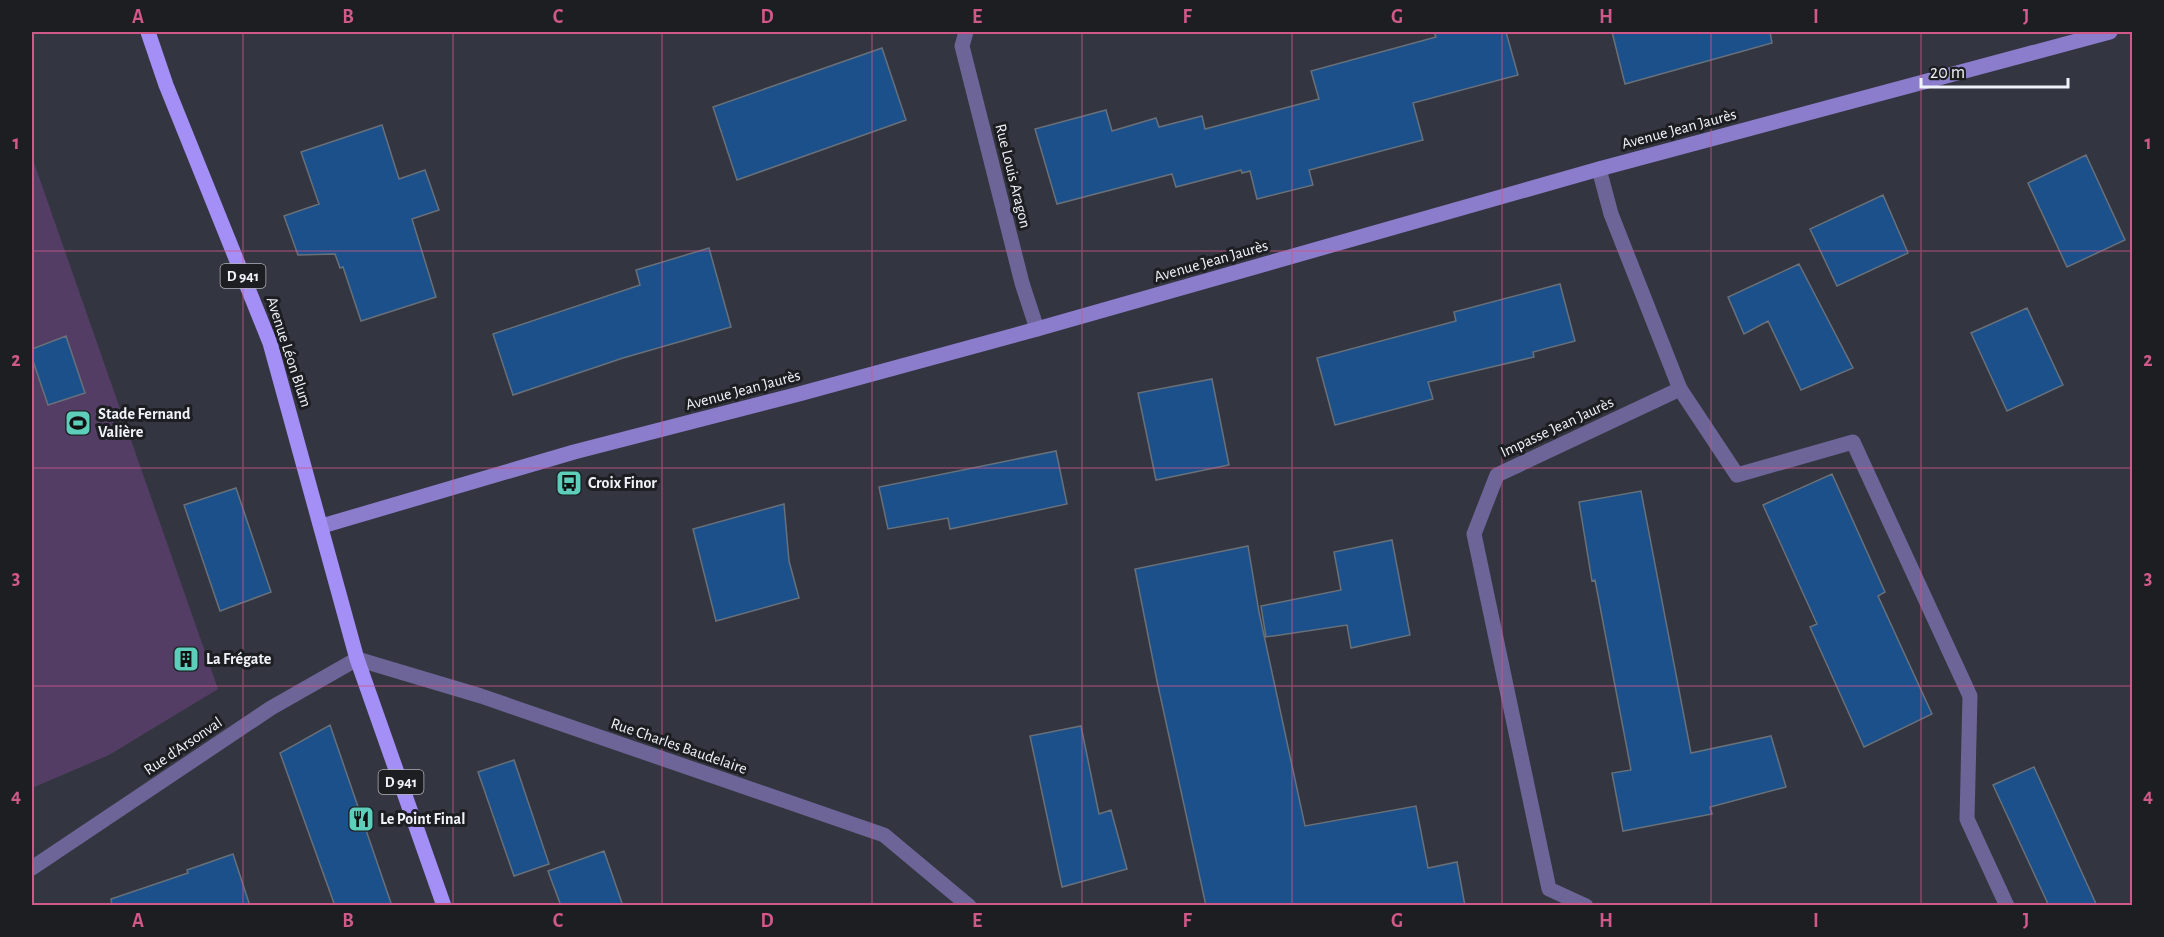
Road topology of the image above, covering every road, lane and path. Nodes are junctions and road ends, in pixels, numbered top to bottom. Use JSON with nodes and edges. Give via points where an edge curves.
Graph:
{"nodes":[{"id":1,"x":148,"y":32,"type":"edge"},
{"id":2,"x":966,"y":32,"type":"edge"},
{"id":3,"x":2110,"y":32,"type":"edge"},
{"id":4,"x":1599,"y":169,"type":"junction"},
{"id":5,"x":1037,"y":329,"type":"junction"},
{"id":6,"x":1680,"y":389,"type":"junction"},
{"id":7,"x":322,"y":526,"type":"junction"},
{"id":8,"x":357,"y":659,"type":"junction"},
{"id":9,"x":32,"y":868,"type":"edge"},
{"id":10,"x":444,"y":906,"type":"edge"},
{"id":11,"x":969,"y":906,"type":"edge"},
{"id":12,"x":1586,"y":906,"type":"edge"},
{"id":13,"x":2007,"y":906,"type":"edge"}],
"edges":[{"from":1,"to":7,"type":"main road","name":"Avenue Léon Blum","number":"D 941","via":[[270,343]]},
{"from":2,"to":5,"type":"street","name":"Rue Louis Aragon","via":[[962,46]]},
{"from":3,"to":4,"type":"main road","name":"Avenue Jean Jaurès"},
{"from":4,"to":5,"type":"main road","name":"Avenue Jean Jaurès"},
{"from":4,"to":6,"type":"street","via":[[1611,214]]},
{"from":5,"to":7,"type":"main road","name":"Avenue Jean Jaurès","via":[[574,452]]},
{"from":6,"to":12,"type":"street","name":"Impasse Jean Jaurès","via":[[1497,475],[1474,534],[1549,889]]},
{"from":6,"to":13,"type":"street","via":[[1737,475],[1853,442],[1970,696],[1967,819]]},
{"from":7,"to":8,"type":"main road","name":"Avenue Léon Blum","number":"D 941"},
{"from":8,"to":9,"type":"street","name":"Rue d'Arsonval","via":[[271,708]]},
{"from":8,"to":10,"type":"main road","number":"D 941"},
{"from":8,"to":11,"type":"street","name":"Rue Charles Baudelaire","via":[[481,696],[884,836]]}]}
